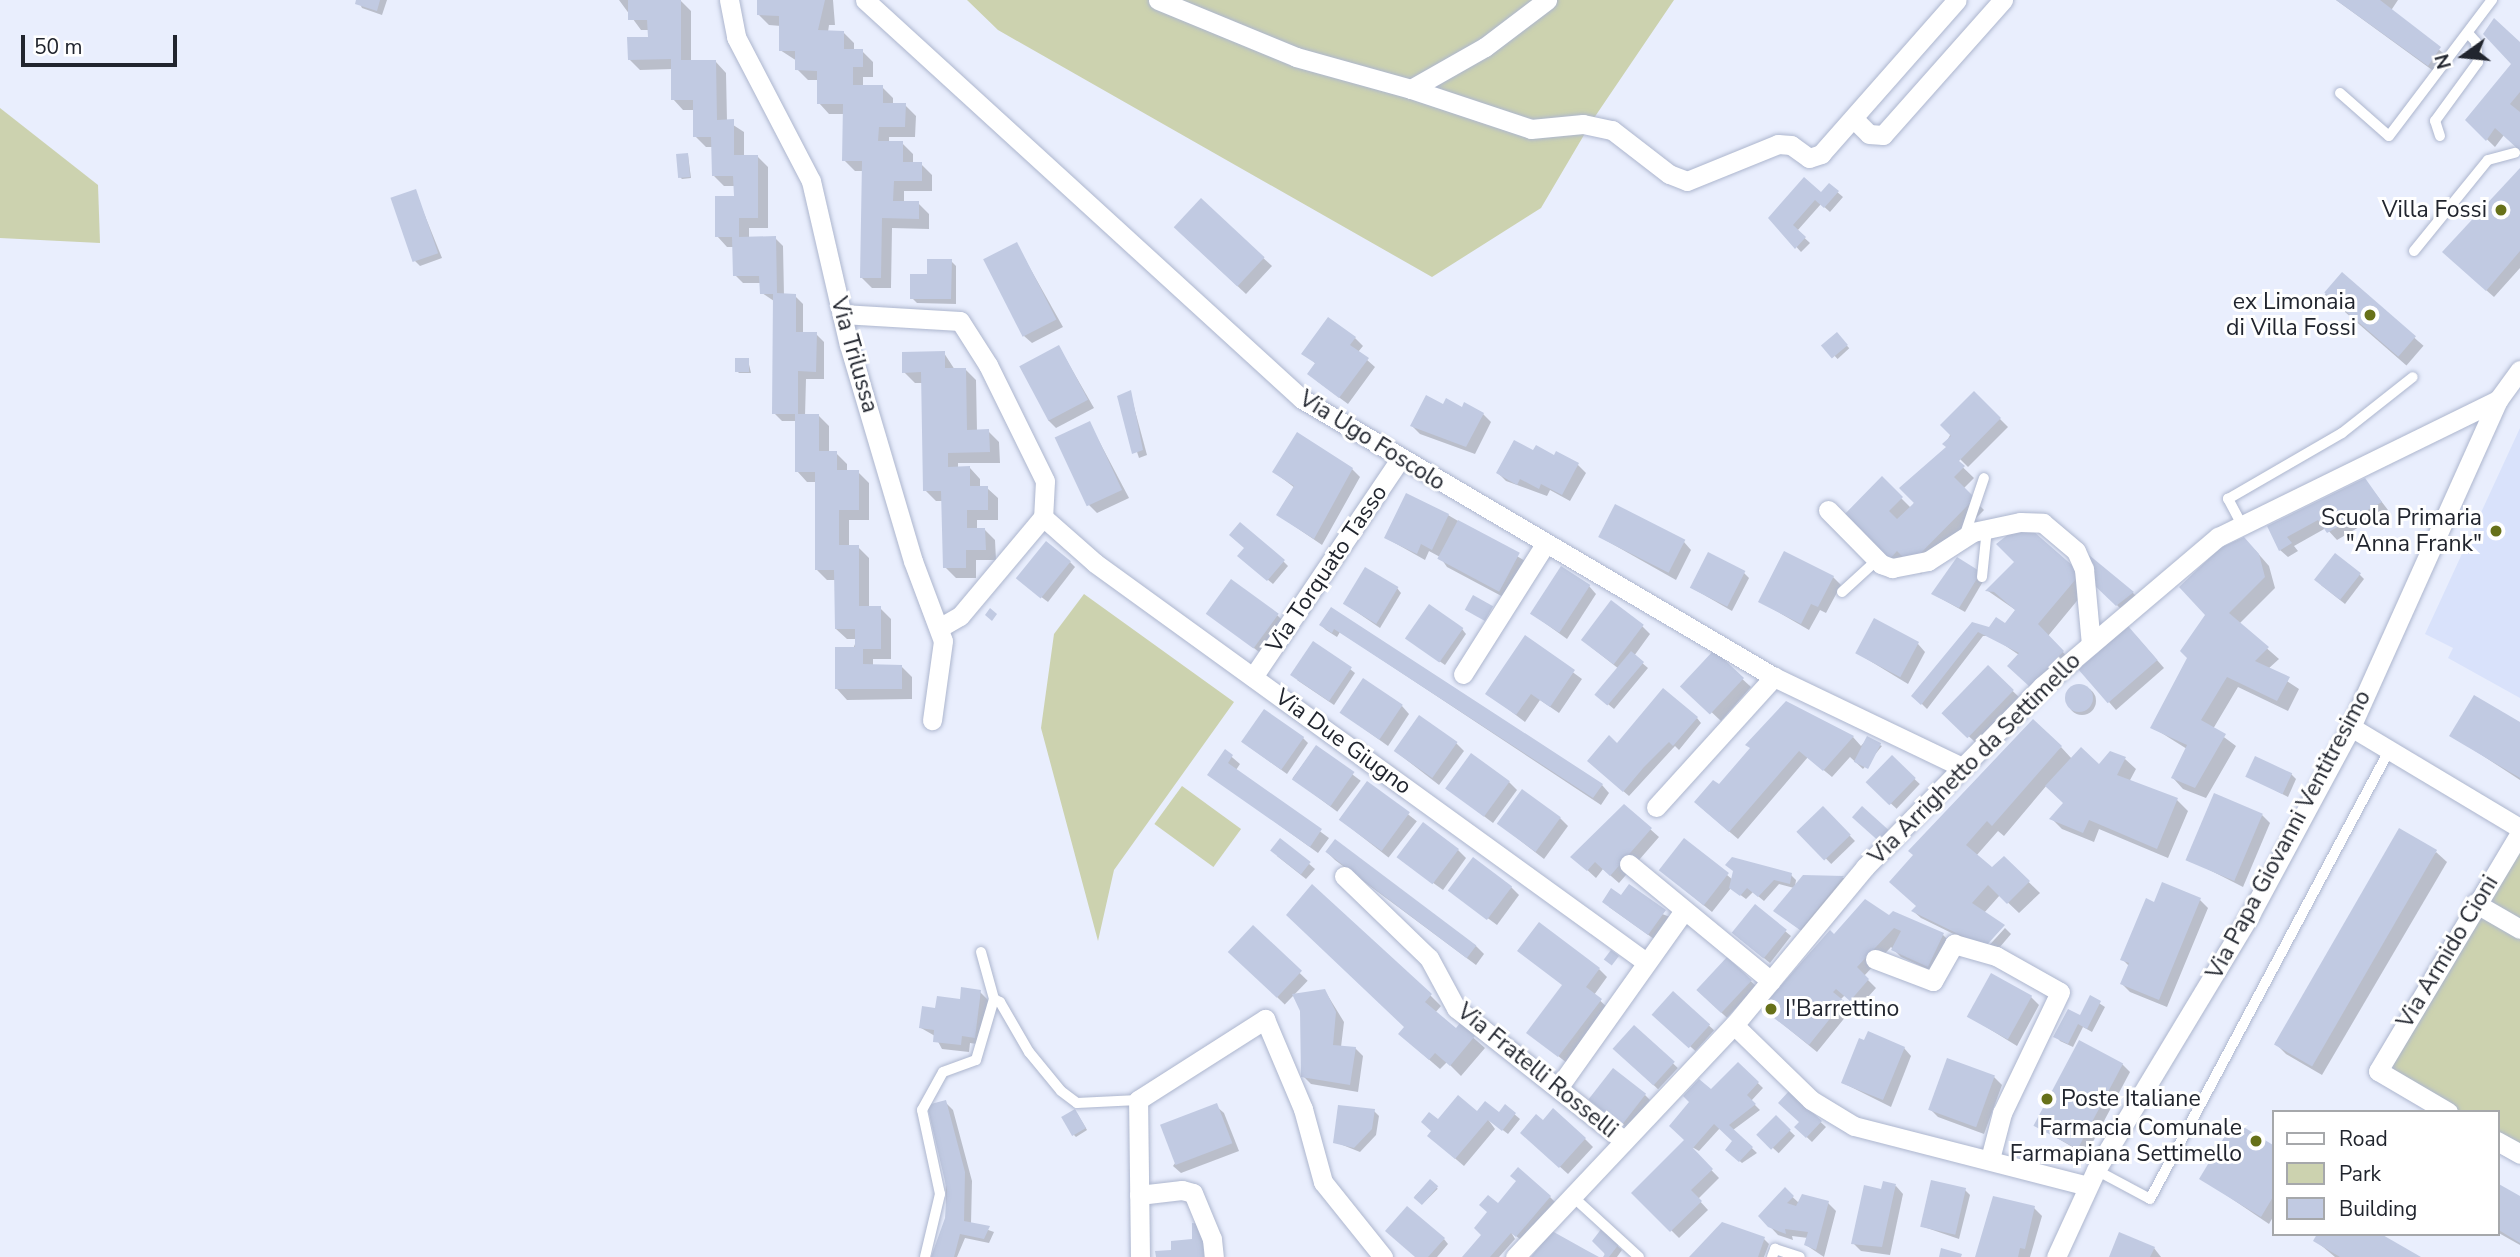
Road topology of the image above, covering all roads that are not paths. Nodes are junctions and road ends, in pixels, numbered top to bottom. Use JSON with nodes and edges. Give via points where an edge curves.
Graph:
{"nodes":[{"id":1,"x":729,"y":0,"type":"edge"},
{"id":2,"x":865,"y":0,"type":"edge"},
{"id":3,"x":1158,"y":0,"type":"edge"},
{"id":4,"x":1547,"y":0,"type":"edge"},
{"id":5,"x":1957,"y":0,"type":"edge"},
{"id":6,"x":2003,"y":0,"type":"edge"},
{"id":7,"x":2492,"y":0,"type":"edge"},
{"id":8,"x":2468,"y":33,"type":"junction"},
{"id":9,"x":1411,"y":89,"type":"junction"},
{"id":10,"x":2340,"y":93,"type":"dead end"},
{"id":11,"x":1854,"y":119,"type":"junction"},
{"id":12,"x":2440,"y":136,"type":"dead end"},
{"id":13,"x":2515,"y":153,"type":"dead end"},
{"id":14,"x":2414,"y":251,"type":"dead end"},
{"id":15,"x":842,"y":314,"type":"junction"},
{"id":16,"x":2520,"y":370,"type":"edge"},
{"id":17,"x":2413,"y":377,"type":"dead end"},
{"id":18,"x":2498,"y":400,"type":"junction"},
{"id":19,"x":1400,"y":459,"type":"junction"},
{"id":20,"x":1984,"y":478,"type":"dead end"},
{"id":21,"x":1828,"y":510,"type":"dead end"},
{"id":22,"x":1043,"y":517,"type":"junction"},
{"id":23,"x":2242,"y":525,"type":"junction"},
{"id":24,"x":1987,"y":529,"type":"junction"},
{"id":25,"x":1963,"y":538,"type":"junction"},
{"id":26,"x":1544,"y":546,"type":"junction"},
{"id":27,"x":1877,"y":560,"type":"junction"},
{"id":28,"x":1982,"y":577,"type":"dead end"},
{"id":29,"x":1842,"y":592,"type":"dead end"},
{"id":30,"x":939,"y":628,"type":"junction"},
{"id":31,"x":2091,"y":644,"type":"junction"},
{"id":32,"x":1463,"y":674,"type":"dead end"},
{"id":33,"x":1253,"y":677,"type":"junction"},
{"id":34,"x":1774,"y":677,"type":"junction"},
{"id":35,"x":933,"y":720,"type":"dead end"},
{"id":36,"x":2351,"y":727,"type":"junction"},
{"id":37,"x":2390,"y":750,"type":"junction"},
{"id":38,"x":1960,"y":766,"type":"junction"},
{"id":39,"x":1656,"y":807,"type":"dead end"},
{"id":40,"x":2520,"y":830,"type":"edge"},
{"id":41,"x":1629,"y":864,"type":"dead end"},
{"id":42,"x":1344,"y":876,"type":"dead end"},
{"id":43,"x":2475,"y":903,"type":"junction"},
{"id":44,"x":1684,"y":911,"type":"junction"},
{"id":45,"x":2520,"y":929,"type":"edge"},
{"id":46,"x":981,"y":952,"type":"dead end"},
{"id":47,"x":1875,"y":959,"type":"dead end"},
{"id":48,"x":1646,"y":962,"type":"junction"},
{"id":49,"x":1771,"y":981,"type":"junction"},
{"id":50,"x":994,"y":999,"type":"junction"},
{"id":51,"x":1734,"y":1025,"type":"junction"},
{"id":52,"x":1558,"y":1088,"type":"junction"},
{"id":53,"x":1138,"y":1100,"type":"junction"},
{"id":54,"x":2444,"y":1110,"type":"edge"},
{"id":55,"x":1623,"y":1140,"type":"junction"},
{"id":56,"x":2499,"y":1141,"type":"edge"},
{"id":57,"x":2520,"y":1154,"type":"edge"},
{"id":58,"x":1990,"y":1159,"type":"junction"},
{"id":59,"x":2092,"y":1178,"type":"junction"},
{"id":60,"x":1571,"y":1194,"type":"junction"},
{"id":61,"x":1139,"y":1195,"type":"junction"},
{"id":62,"x":925,"y":1257,"type":"edge"},
{"id":63,"x":1140,"y":1257,"type":"edge"},
{"id":64,"x":1214,"y":1257,"type":"edge"},
{"id":65,"x":1383,"y":1257,"type":"edge"},
{"id":66,"x":1515,"y":1257,"type":"edge"},
{"id":67,"x":1639,"y":1257,"type":"edge"},
{"id":68,"x":1772,"y":1257,"type":"edge"},
{"id":69,"x":1800,"y":1257,"type":"edge"},
{"id":70,"x":2056,"y":1257,"type":"edge"}],
"edges":[{"from":1,"to":15,"type":"street","name":"Via Trilussa","via":[[736,37],[811,181]]},
{"from":2,"to":19,"type":"street","name":"Via Ugo Foscolo","via":[[1247,354],[1302,399]]},
{"from":3,"to":9,"type":"street","via":[[1296,57]]},
{"from":4,"to":9,"type":"street","via":[[1485,47]]},
{"from":5,"to":11,"type":"street"},
{"from":6,"to":11,"type":"street","via":[[1883,135],[1870,134]]},
{"from":7,"to":8,"type":"lane"},
{"from":8,"to":10,"type":"lane","via":[[2389,136]]},
{"from":8,"to":12,"type":"lane","via":[[2476,42],[2478,62],[2435,121]]},
{"from":9,"to":11,"type":"street","via":[[1531,129],[1584,124],[1612,130],[1670,174],[1687,181],[1778,144],[1791,145],[1812,158]]},
{"from":13,"to":14,"type":"lane","via":[[2488,160]]},
{"from":15,"to":22,"type":"street","via":[[960,321],[988,365],[1045,481]]},
{"from":15,"to":30,"type":"street","name":"Via Trilussa","via":[[913,561]]},
{"from":16,"to":18,"type":"street","name":"Via Arrighetto da Settimello"},
{"from":17,"to":23,"type":"lane","via":[[2342,433],[2228,499]]},
{"from":18,"to":23,"type":"street","name":"Via Arrighetto da Settimello"},
{"from":18,"to":36,"type":"street","name":"Via Papa Giovanni Ventitresimo"},
{"from":19,"to":26,"type":"street","name":"Via Ugo Foscolo"},
{"from":19,"to":33,"type":"street","name":"Via Torquato Tasso"},
{"from":20,"to":25,"type":"lane"},
{"from":21,"to":27,"type":"street"},
{"from":22,"to":30,"type":"street","via":[[960,616]]},
{"from":22,"to":33,"type":"street","name":"Via Due Giugno","via":[[1095,563]]},
{"from":23,"to":31,"type":"street","name":"Via Arrighetto da Settimello","via":[[2218,537]]},
{"from":24,"to":25,"type":"street"},
{"from":24,"to":28,"type":"lane"},
{"from":24,"to":31,"type":"street","via":[[2040,522],[2076,551],[2084,569]]},
{"from":25,"to":27,"type":"street","via":[[1916,564],[1892,568]]},
{"from":26,"to":32,"type":"street"},
{"from":26,"to":34,"type":"street","name":"Via Ugo Foscolo"},
{"from":27,"to":29,"type":"lane"},
{"from":30,"to":35,"type":"street","name":"Via Trilussa","via":[[942,674]]},
{"from":31,"to":38,"type":"street","name":"Via Arrighetto da Settimello"},
{"from":33,"to":48,"type":"street","name":"Via Due Giugno"},
{"from":34,"to":38,"type":"street","name":"Via Ugo Foscolo"},
{"from":34,"to":39,"type":"street"},
{"from":36,"to":37,"type":"street"},
{"from":36,"to":59,"type":"street","name":"Via Papa Giovanni Ventitresimo","via":[[2251,913]]},
{"from":37,"to":40,"type":"street"},
{"from":37,"to":59,"type":"lane","via":[[2150,1199]]},
{"from":38,"to":49,"type":"street","name":"Via Arrighetto da Settimello","via":[[1865,867]]},
{"from":40,"to":43,"type":"street","name":"Via Armido Cioni"},
{"from":41,"to":44,"type":"street"},
{"from":42,"to":52,"type":"street","name":"Via Fratelli Rosselli","via":[[1429,958],[1456,1008]]},
{"from":43,"to":45,"type":"street"},
{"from":43,"to":54,"type":"street","name":"Via Armido Cioni","via":[[2378,1072]]},
{"from":44,"to":48,"type":"street"},
{"from":44,"to":49,"type":"street"},
{"from":46,"to":50,"type":"lane"},
{"from":47,"to":58,"type":"street","via":[[1933,981],[1954,944],[1996,956],[2060,992],[2002,1113]]},
{"from":48,"to":52,"type":"street"},
{"from":49,"to":51,"type":"street","name":"Via Arrighetto da Settimello"},
{"from":50,"to":53,"type":"lane","via":[[1046,1075],[1077,1103]]},
{"from":50,"to":62,"type":"lane","via":[[976,1060],[943,1072],[922,1110],[940,1194]]},
{"from":51,"to":55,"type":"street","name":"Via Arrighetto da Settimello"},
{"from":51,"to":58,"type":"street","via":[[1811,1100],[1854,1126]]},
{"from":52,"to":55,"type":"street","name":"Via Fratelli Rosselli"},
{"from":53,"to":61,"type":"street"},
{"from":53,"to":65,"type":"street","via":[[1265,1019],[1303,1109],[1323,1182]]},
{"from":55,"to":60,"type":"street","name":"Via Arrighetto da Settimello"},
{"from":56,"to":57,"type":"street"},
{"from":58,"to":59,"type":"street"},
{"from":59,"to":70,"type":"street","name":"Via Papa Giovanni Ventitresimo"},
{"from":60,"to":66,"type":"street","name":"Via Arrighetto da Settimello"},
{"from":60,"to":67,"type":"lane"},
{"from":61,"to":63,"type":"street"},
{"from":61,"to":64,"type":"street","via":[[1194,1193],[1212,1238]]},
{"from":68,"to":69,"type":"lane","via":[[1775,1249]]}]}
